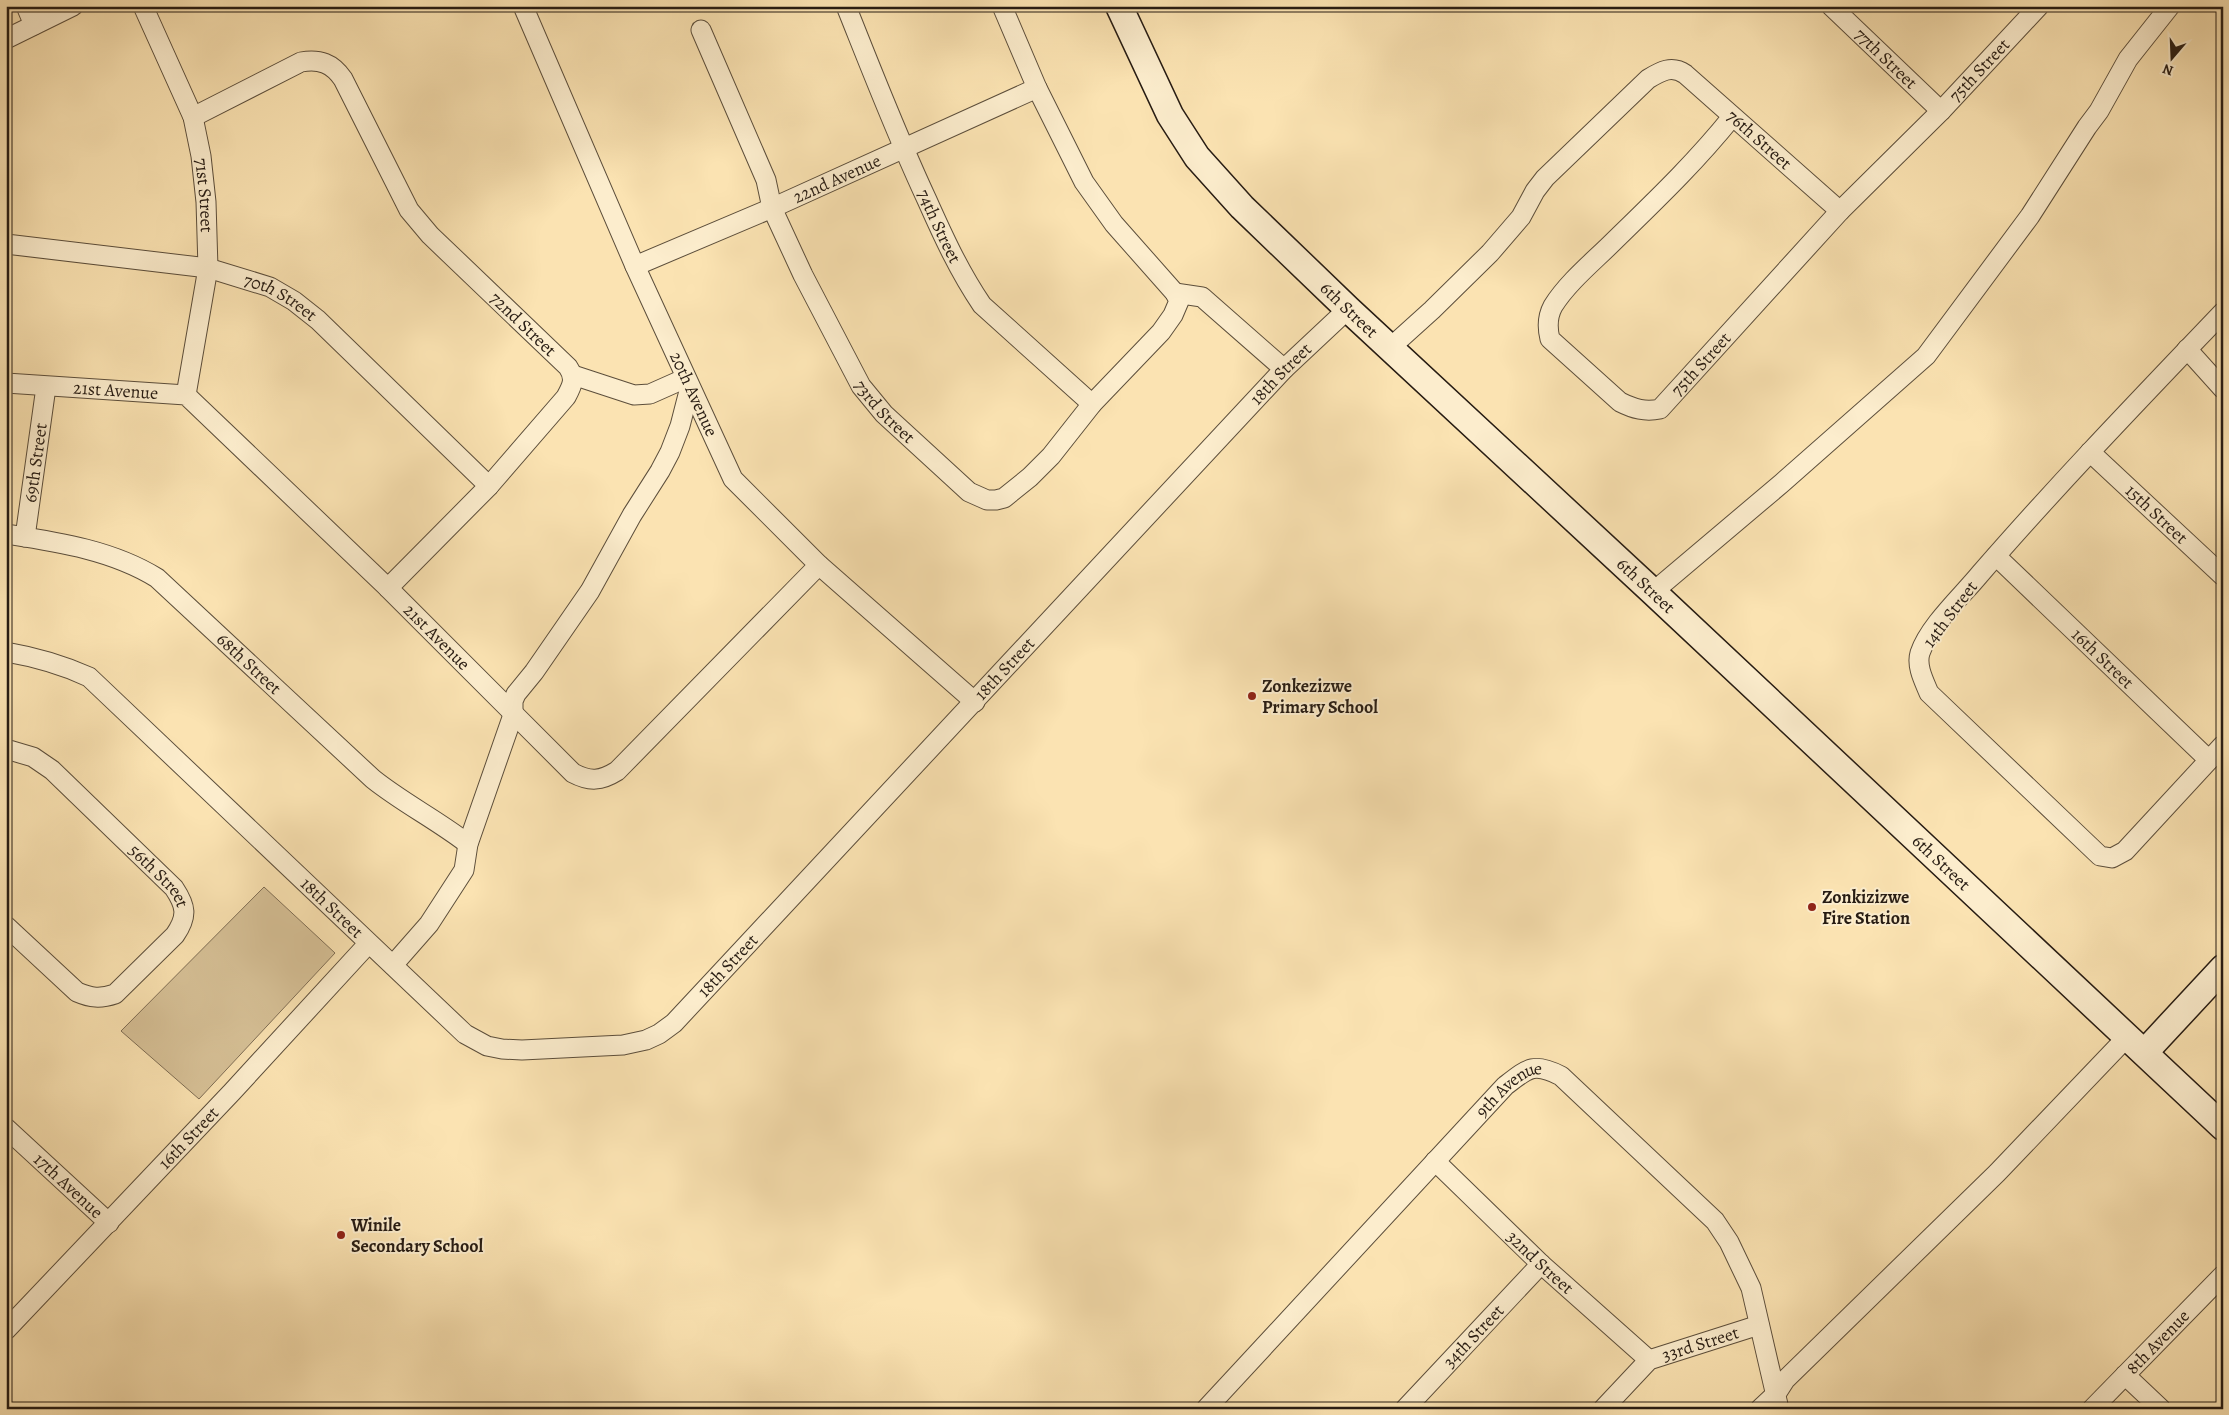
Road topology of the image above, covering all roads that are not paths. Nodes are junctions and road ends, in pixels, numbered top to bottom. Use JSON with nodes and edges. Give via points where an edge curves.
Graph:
{"nodes":[{"id":1,"x":26,"y":6,"type":"edge"},
{"id":2,"x":72,"y":6,"type":"edge"},
{"id":3,"x":142,"y":6,"type":"edge"},
{"id":4,"x":523,"y":6,"type":"edge"},
{"id":5,"x":846,"y":6,"type":"edge"},
{"id":6,"x":1002,"y":6,"type":"edge"},
{"id":7,"x":1119,"y":6,"type":"edge"},
{"id":8,"x":1831,"y":6,"type":"edge"},
{"id":9,"x":2170,"y":6,"type":"edge"},
{"id":10,"x":2037,"y":7,"type":"edge"},
{"id":11,"x":34,"y":25,"type":"junction"},
{"id":12,"x":701,"y":30,"type":"dead end"},
{"id":13,"x":6,"y":39,"type":"edge"},
{"id":14,"x":1037,"y":88,"type":"junction"},
{"id":15,"x":1941,"y":111,"type":"junction"},
{"id":16,"x":193,"y":117,"type":"junction"},
{"id":17,"x":1732,"y":117,"type":"junction"},
{"id":18,"x":902,"y":148,"type":"junction"},
{"id":19,"x":772,"y":208,"type":"junction"},
{"id":20,"x":1840,"y":211,"type":"junction"},
{"id":21,"x":6,"y":244,"type":"edge"},
{"id":22,"x":636,"y":266,"type":"junction"},
{"id":23,"x":208,"y":268,"type":"junction"},
{"id":24,"x":1175,"y":293,"type":"junction"},
{"id":25,"x":1348,"y":309,"type":"junction"},
{"id":26,"x":2223,"y":312,"type":"edge"},
{"id":27,"x":1391,"y":347,"type":"junction"},
{"id":28,"x":2187,"y":349,"type":"junction"},
{"id":29,"x":1284,"y":369,"type":"junction"},
{"id":30,"x":573,"y":374,"type":"junction"},
{"id":31,"x":688,"y":382,"type":"junction"},
{"id":32,"x":6,"y":383,"type":"edge"},
{"id":33,"x":46,"y":387,"type":"junction"},
{"id":34,"x":2223,"y":389,"type":"edge"},
{"id":35,"x":186,"y":395,"type":"junction"},
{"id":36,"x":1092,"y":404,"type":"junction"},
{"id":37,"x":2090,"y":452,"type":"junction"},
{"id":38,"x":489,"y":486,"type":"junction"},
{"id":39,"x":6,"y":534,"type":"edge"},
{"id":40,"x":25,"y":537,"type":"junction"},
{"id":41,"x":1996,"y":556,"type":"junction"},
{"id":42,"x":820,"y":565,"type":"junction"},
{"id":43,"x":2223,"y":576,"type":"edge"},
{"id":44,"x":388,"y":588,"type":"junction"},
{"id":45,"x":1653,"y":592,"type":"junction"},
{"id":46,"x":6,"y":652,"type":"edge"},
{"id":47,"x":975,"y":702,"type":"junction"},
{"id":48,"x":512,"y":714,"type":"junction"},
{"id":49,"x":2223,"y":745,"type":"edge"},
{"id":50,"x":6,"y":749,"type":"edge"},
{"id":51,"x":2209,"y":760,"type":"junction"},
{"id":52,"x":468,"y":844,"type":"junction"},
{"id":53,"x":6,"y":926,"type":"edge"},
{"id":54,"x":368,"y":944,"type":"junction"},
{"id":55,"x":393,"y":965,"type":"junction"},
{"id":56,"x":2223,"y":968,"type":"edge"},
{"id":57,"x":2136,"y":1044,"type":"junction"},
{"id":58,"x":2223,"y":1127,"type":"edge"},
{"id":59,"x":6,"y":1128,"type":"edge"},
{"id":60,"x":1435,"y":1162,"type":"junction"},
{"id":61,"x":109,"y":1223,"type":"junction"},
{"id":62,"x":1541,"y":1264,"type":"junction"},
{"id":63,"x":2223,"y":1275,"type":"edge"},
{"id":64,"x":1758,"y":1325,"type":"junction"},
{"id":65,"x":6,"y":1330,"type":"edge"},
{"id":66,"x":1649,"y":1360,"type":"junction"},
{"id":67,"x":2125,"y":1375,"type":"junction"},
{"id":68,"x":1778,"y":1402,"type":"edge"},
{"id":69,"x":1206,"y":1409,"type":"edge"},
{"id":70,"x":1405,"y":1409,"type":"edge"},
{"id":71,"x":1603,"y":1409,"type":"edge"},
{"id":72,"x":1760,"y":1409,"type":"edge"},
{"id":73,"x":2092,"y":1409,"type":"edge"},
{"id":74,"x":2161,"y":1409,"type":"edge"}],
"edges":[{"from":1,"to":11,"type":"street"},
{"from":2,"to":11,"type":"street"},
{"from":3,"to":16,"type":"street","name":"71st Street"},
{"from":4,"to":22,"type":"street","name":"20th Avenue"},
{"from":5,"to":18,"type":"street","name":"74th Street"},
{"from":6,"to":14,"type":"street"},
{"from":7,"to":25,"type":"street","name":"6th Street","via":[[1170,115],[1197,157],[1242,207]]},
{"from":8,"to":15,"type":"street","name":"77th Street"},
{"from":9,"to":45,"type":"street","via":[[2131,54],[2100,111],[2030,216],[1926,356]]},
{"from":10,"to":15,"type":"street","name":"75th Street"},
{"from":11,"to":13,"type":"street"},
{"from":12,"to":19,"type":"street","name":"73rd Street","via":[[766,180]]},
{"from":14,"to":18,"type":"street","name":"22nd Avenue"},
{"from":14,"to":24,"type":"street","via":[[1100,207]]},
{"from":15,"to":20,"type":"street","name":"75th Street"},
{"from":16,"to":23,"type":"street","name":"71st Street","via":[[206,202]]},
{"from":16,"to":30,"type":"street","name":"72nd Street","via":[[301,62],[314,60],[335,68],[409,210],[430,235]]},
{"from":17,"to":20,"type":"street","name":"76th Street"},
{"from":17,"to":20,"type":"street","name":"75th Street","via":[[1701,156],[1577,277],[1549,315],[1550,339],[1613,395],[1634,409],[1660,409]]},
{"from":17,"to":27,"type":"street","name":"76th Street","via":[[1679,70],[1662,70],[1648,79],[1545,178],[1521,217],[1490,253]]},
{"from":18,"to":19,"type":"street","name":"22nd Avenue"},
{"from":18,"to":36,"type":"street","name":"74th Street","via":[[955,262],[982,305]]},
{"from":19,"to":22,"type":"street","name":"22nd Avenue"},
{"from":19,"to":36,"type":"street","name":"73rd Street","via":[[861,386],[884,414],[969,492],[987,500],[1004,498],[1051,456]]},
{"from":21,"to":23,"type":"street","name":"70th Street"},
{"from":22,"to":31,"type":"street","name":"20th Avenue"},
{"from":23,"to":35,"type":"street","name":"71st Street"},
{"from":23,"to":38,"type":"street","name":"70th Street","via":[[270,287],[294,301],[318,320]]},
{"from":24,"to":29,"type":"street","via":[[1202,297]]},
{"from":24,"to":36,"type":"street","name":"73rd Street","via":[[1179,302],[1161,332]]},
{"from":25,"to":27,"type":"street","name":"6th Street"},
{"from":25,"to":29,"type":"street","name":"18th Street"},
{"from":26,"to":28,"type":"street","name":"14th Street"},
{"from":27,"to":45,"type":"street","name":"6th Street"},
{"from":28,"to":34,"type":"street"},
{"from":28,"to":37,"type":"street","name":"14th Street"},
{"from":29,"to":47,"type":"street","name":"18th Street"},
{"from":30,"to":31,"type":"street","via":[[634,395],[650,394]]},
{"from":30,"to":38,"type":"street","via":[[573,384],[566,397]]},
{"from":31,"to":42,"type":"street","name":"20th Avenue","via":[[732,479]]},
{"from":31,"to":48,"type":"street","via":[[680,426],[660,471],[632,514],[590,591],[516,694]]},
{"from":32,"to":33,"type":"street","name":"21st Avenue"},
{"from":33,"to":35,"type":"street","name":"21st Avenue"},
{"from":33,"to":40,"type":"street","name":"69th Street"},
{"from":35,"to":44,"type":"street","name":"21st Avenue"},
{"from":37,"to":41,"type":"street","name":"14th Street"},
{"from":37,"to":43,"type":"street","name":"15th Street"},
{"from":38,"to":44,"type":"street"},
{"from":39,"to":40,"type":"street","name":"68th Street"},
{"from":40,"to":52,"type":"street","name":"68th Street","via":[[114,557],[157,578],[373,779]]},
{"from":41,"to":51,"type":"street","name":"16th Street"},
{"from":41,"to":51,"type":"street","name":"14th Street","via":[[1924,643],[1920,668],[1929,693],[2100,856],[2112,858],[2124,851]]},
{"from":42,"to":47,"type":"street","name":"20th Avenue"},
{"from":42,"to":48,"type":"street","name":"21st Avenue","via":[[617,771],[606,778],[585,779],[573,773]]},
{"from":44,"to":48,"type":"street","name":"21st Avenue"},
{"from":45,"to":57,"type":"street","name":"6th Street"},
{"from":46,"to":54,"type":"street","name":"18th Street","via":[[60,665],[89,678]]},
{"from":47,"to":55,"type":"street","name":"18th Street","via":[[674,1023],[660,1034],[623,1045],[522,1050],[487,1046],[465,1034]]},
{"from":48,"to":52,"type":"street"},
{"from":49,"to":51,"type":"street","name":"14th Street"},
{"from":50,"to":53,"type":"street","name":"56th Street","via":[[32,758],[52,770],[174,888],[183,902],[185,914],[175,935],[115,994],[103,998],[90,998],[77,992]]},
{"from":52,"to":55,"type":"street","via":[[464,870],[451,891],[429,924]]},
{"from":54,"to":55,"type":"street","name":"18th Street"},
{"from":54,"to":61,"type":"street","name":"16th Street"},
{"from":56,"to":57,"type":"street"},
{"from":57,"to":58,"type":"street","name":"6th Street"},
{"from":57,"to":68,"type":"street","via":[[1997,1173],[1785,1380]]},
{"from":59,"to":61,"type":"street","name":"17th Avenue"},
{"from":60,"to":62,"type":"street","name":"32nd Street"},
{"from":60,"to":64,"type":"street","name":"9th Avenue","via":[[1505,1086],[1533,1068],[1546,1068],[1561,1076],[1715,1221],[1751,1288]]},
{"from":60,"to":69,"type":"street","name":"9th Avenue"},
{"from":61,"to":65,"type":"street","name":"16th Street"},
{"from":62,"to":66,"type":"street","name":"32nd Street"},
{"from":62,"to":70,"type":"street","name":"34th Street"},
{"from":63,"to":67,"type":"street","name":"8th Avenue"},
{"from":64,"to":66,"type":"street","name":"33rd Street"},
{"from":64,"to":68,"type":"street","name":"9th Avenue"},
{"from":66,"to":71,"type":"street","name":"33rd Street"},
{"from":67,"to":73,"type":"street","name":"8th Avenue"},
{"from":67,"to":74,"type":"street"},
{"from":68,"to":72,"type":"street"}]}
